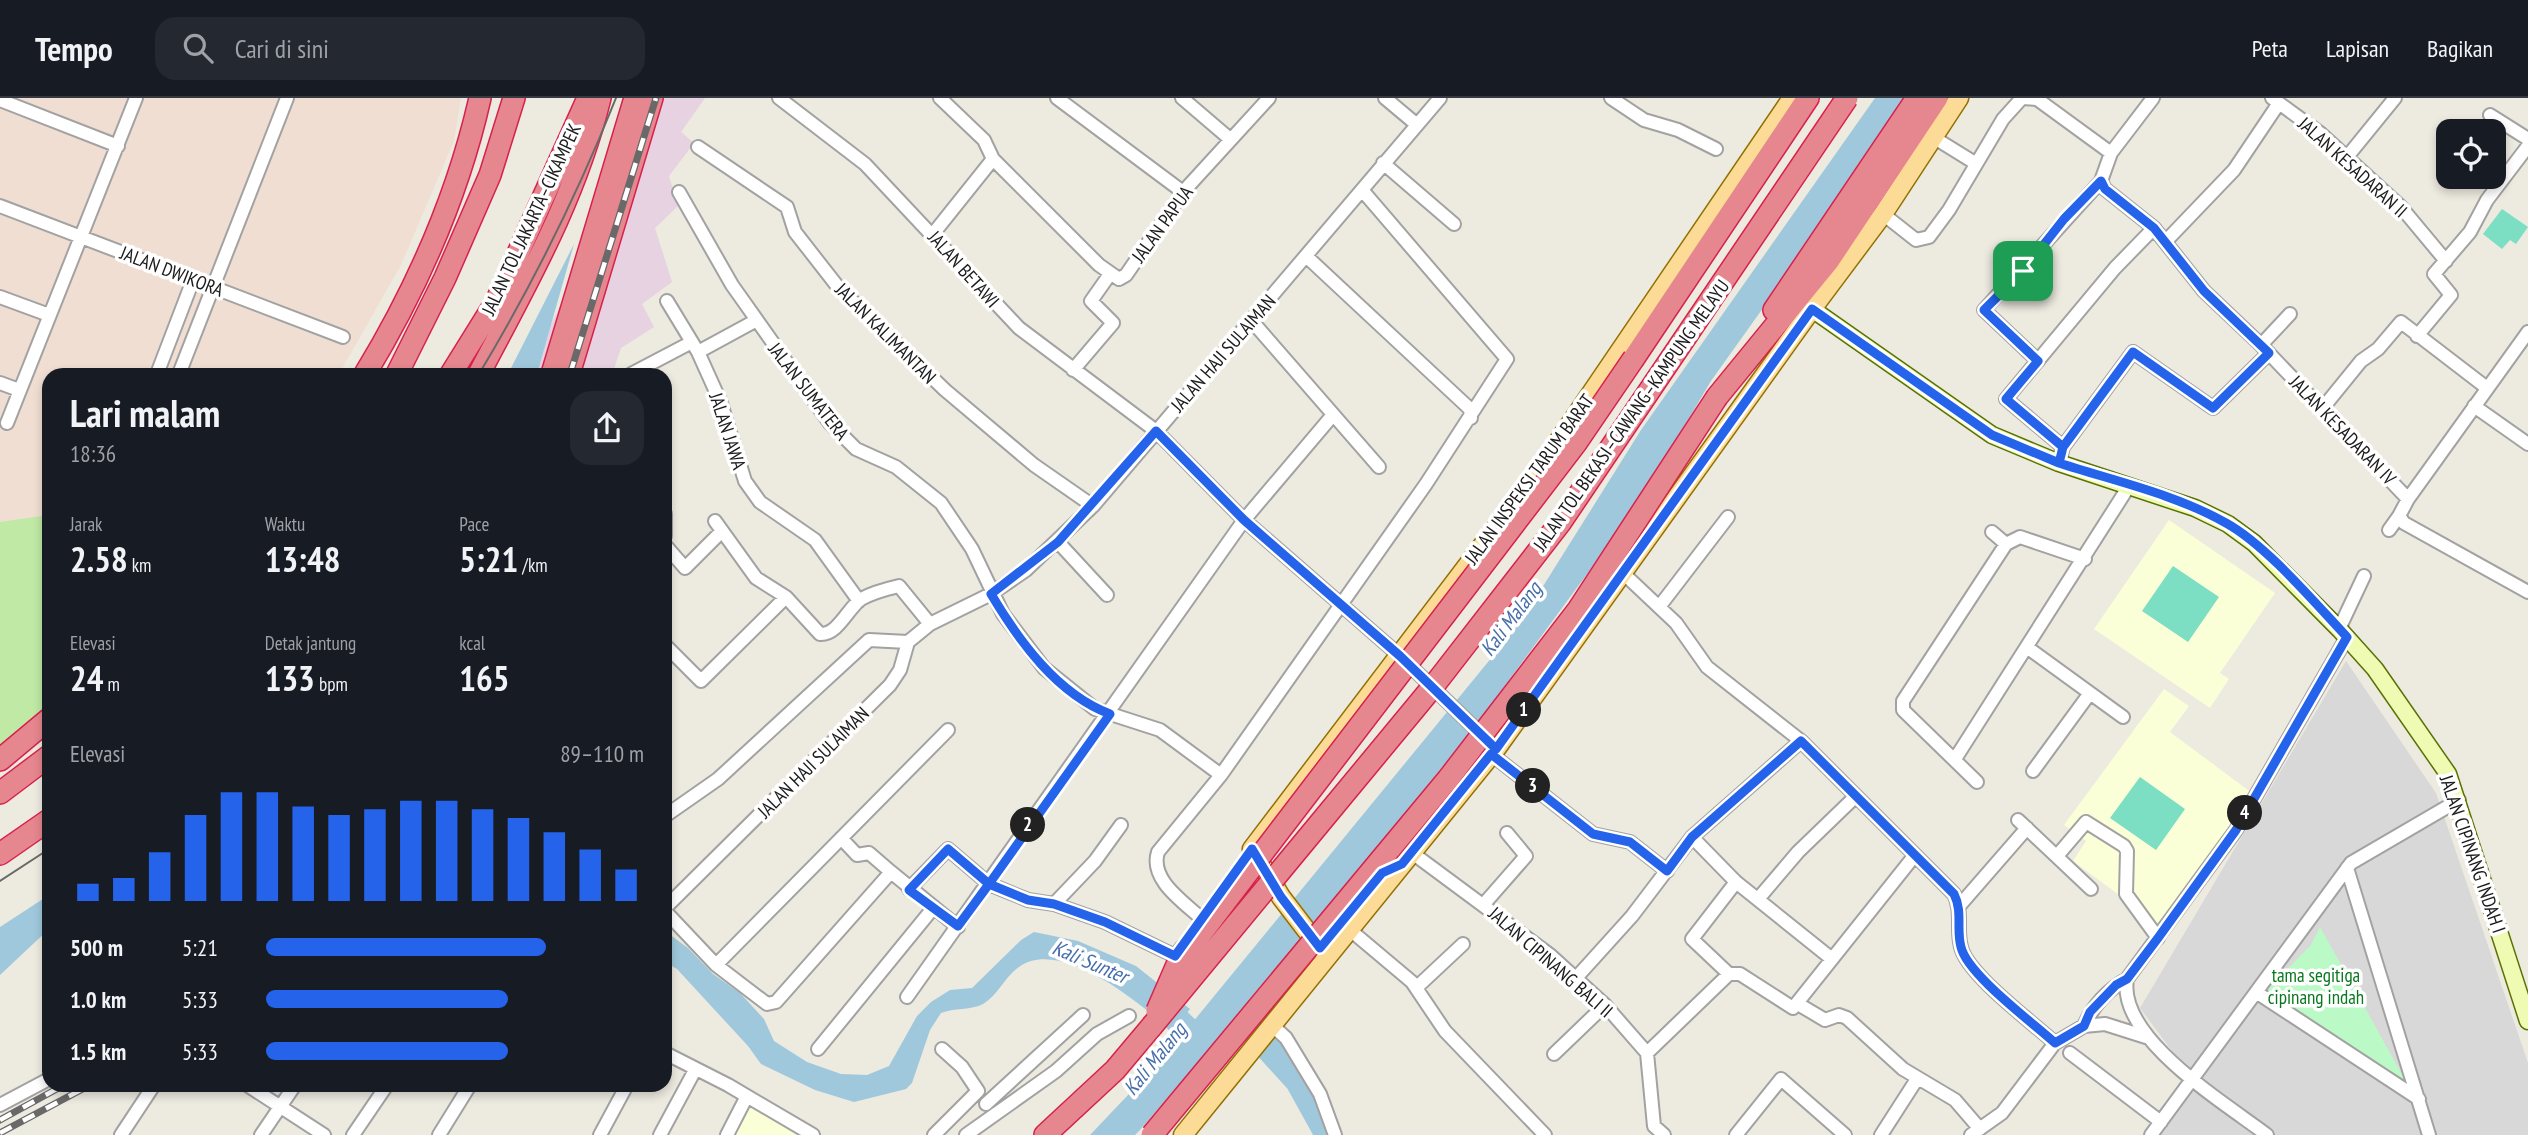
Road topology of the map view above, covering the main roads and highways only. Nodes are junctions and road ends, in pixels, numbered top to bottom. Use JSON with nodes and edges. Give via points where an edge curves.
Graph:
{"nodes":[{"id":1,"x":480,"y":98,"type":"edge"},
{"id":2,"x":514,"y":98,"type":"edge"},
{"id":3,"x":588,"y":98,"type":"edge"},
{"id":4,"x":600,"y":98,"type":"edge"},
{"id":5,"x":635,"y":98,"type":"edge"},
{"id":6,"x":652,"y":98,"type":"edge"},
{"id":7,"x":1792,"y":98,"type":"edge"},
{"id":8,"x":1808,"y":98,"type":"edge"},
{"id":9,"x":1847,"y":98,"type":"edge"},
{"id":10,"x":1917,"y":98,"type":"edge"},
{"id":11,"x":1937,"y":98,"type":"edge"},
{"id":12,"x":1959,"y":98,"type":"edge"},
{"id":13,"x":369,"y":368,"type":"edge"},
{"id":14,"x":400,"y":368,"type":"edge"},
{"id":15,"x":455,"y":368,"type":"edge"},
{"id":16,"x":482,"y":368,"type":"edge"},
{"id":17,"x":554,"y":368,"type":"edge"},
{"id":18,"x":571,"y":368,"type":"edge"},
{"id":19,"x":1717,"y":397,"type":"junction"},
{"id":20,"x":42,"y":725,"type":"edge"},
{"id":21,"x":0,"y":760,"type":"edge"},
{"id":22,"x":42,"y":761,"type":"edge"},
{"id":23,"x":0,"y":793,"type":"edge"},
{"id":24,"x":42,"y":825,"type":"edge"},
{"id":25,"x":0,"y":853,"type":"edge"},
{"id":26,"x":1407,"y":858,"type":"junction"},
{"id":27,"x":1318,"y":946,"type":"junction"},
{"id":28,"x":1152,"y":1026,"type":"junction"},
{"id":29,"x":1269,"y":1030,"type":"junction"},
{"id":30,"x":1045,"y":1135,"type":"edge"},
{"id":31,"x":1152,"y":1135,"type":"edge"},
{"id":32,"x":1183,"y":1135,"type":"edge"}],
"edges":[{"from":1,"to":13,"type":"highway","via":[[442,219]]},
{"from":2,"to":14,"type":"highway","via":[[490,175]]},
{"from":3,"to":15,"type":"highway","name":"JALAN TOL JAKARTA–CIKAMPEK","via":[[497,300]]},
{"from":4,"to":16,"type":"highway","via":[[590,142],[558,226]]},
{"from":5,"to":17,"type":"highway"},
{"from":6,"to":18,"type":"highway"},
{"from":7,"to":27,"type":"main road","name":"JALAN INSPEKSI TARUM BARAT","bridge":true,"via":[[1530,482],[1256,856]]},
{"from":8,"to":28,"type":"highway","bridge":true,"via":[[1576,443],[1177,965]]},
{"from":9,"to":28,"type":"highway","name":"JALAN TOL BEKASI–CAWANG–KAMPUNG MELAYU","bridge":true,"via":[[1560,523],[1434,684]]},
{"from":10,"to":19,"type":"highway"},
{"from":11,"to":19,"type":"highway","via":[[1829,260]]},
{"from":12,"to":26,"type":"main road","via":[[1883,214],[1493,752]]},
{"from":19,"to":31,"type":"highway","bridge":true,"via":[[1578,610],[1448,779]]},
{"from":20,"to":21,"type":"highway"},
{"from":22,"to":23,"type":"highway"},
{"from":24,"to":25,"type":"highway"},
{"from":26,"to":27,"type":"main road","via":[[1382,873]]},
{"from":26,"to":29,"type":"main road"},
{"from":27,"to":29,"type":"main road","via":[[1271,1011]]},
{"from":28,"to":30,"type":"highway","name":"JALAN TOL BEKASI–CAWANG–KAMPUNG MELAYU","via":[[1115,1070]]},
{"from":29,"to":32,"type":"main road"}]}
